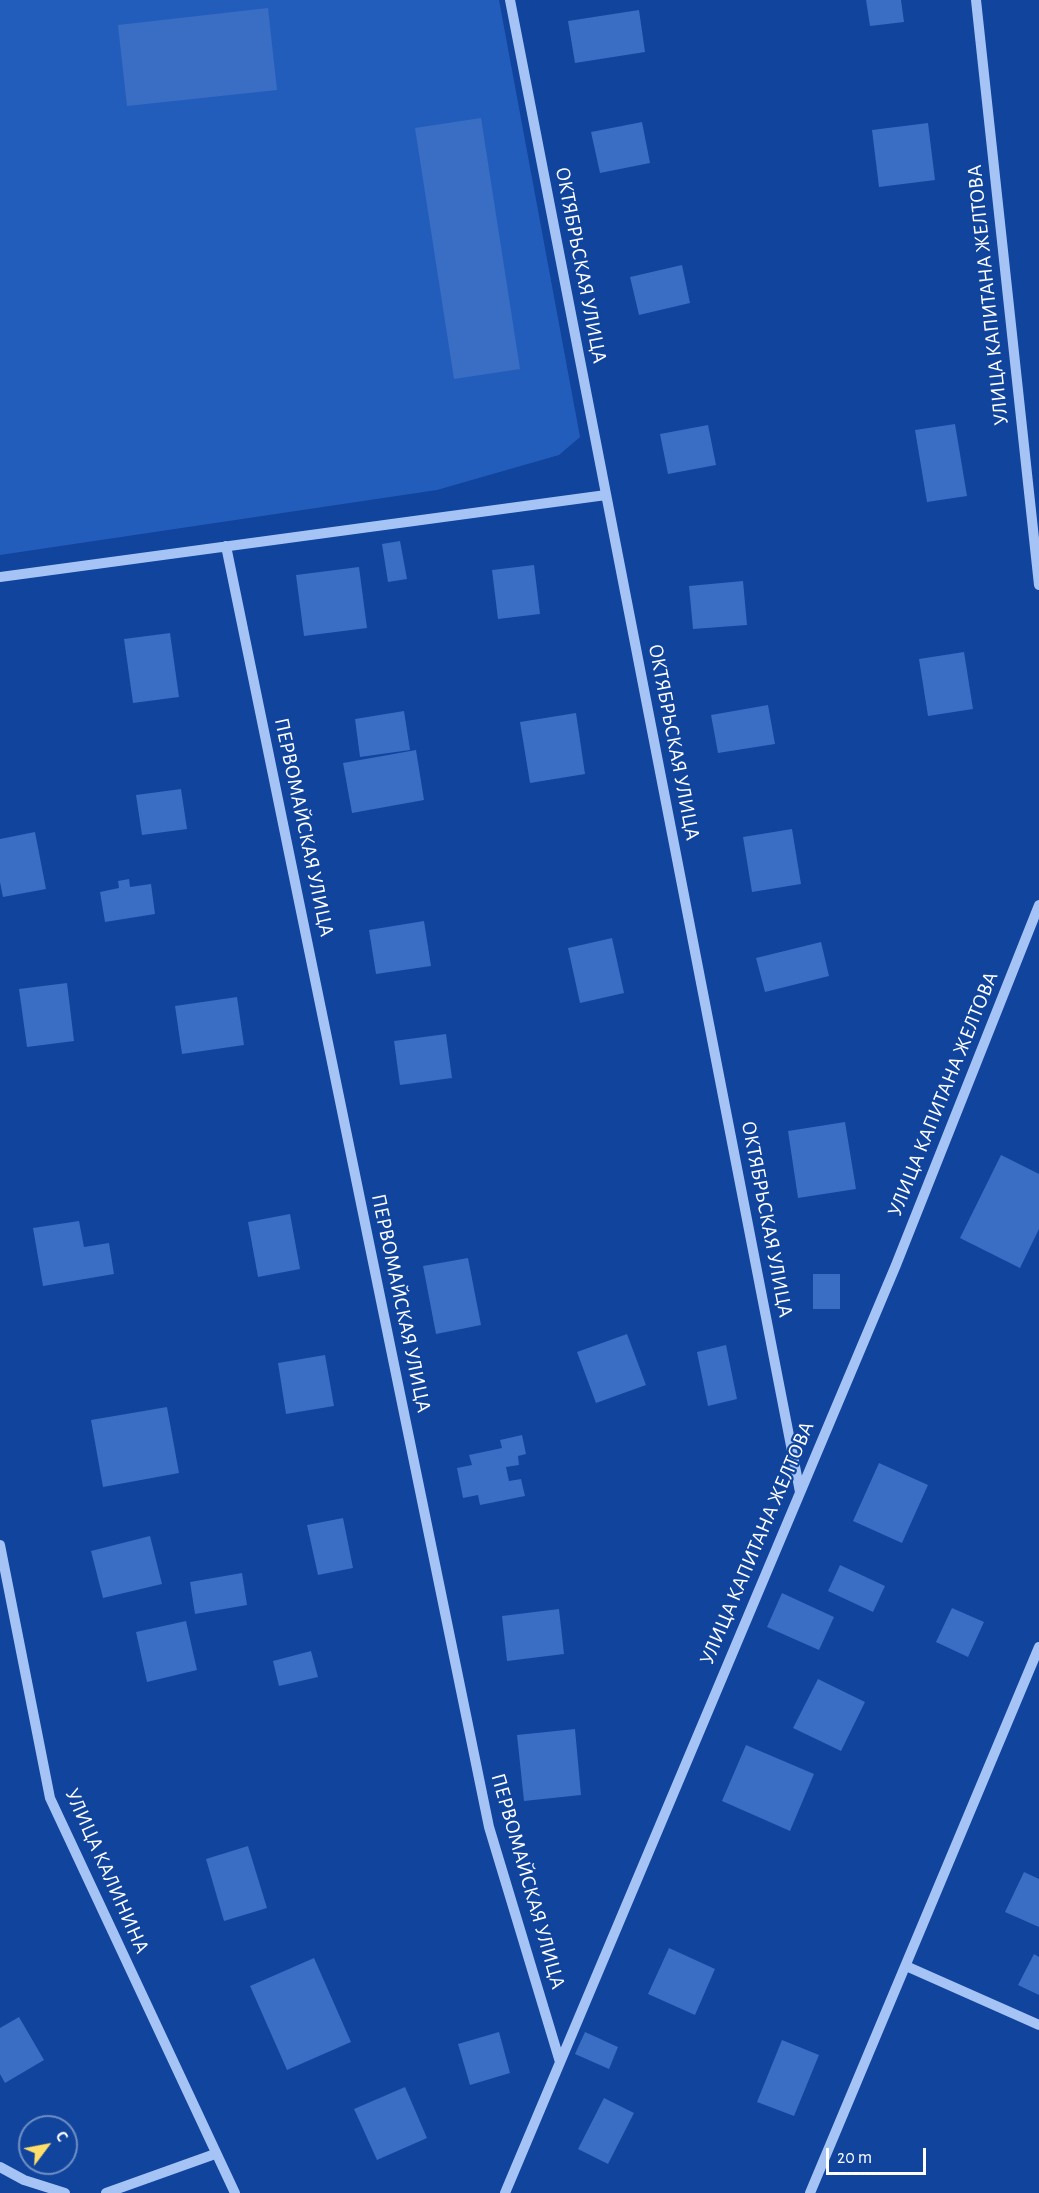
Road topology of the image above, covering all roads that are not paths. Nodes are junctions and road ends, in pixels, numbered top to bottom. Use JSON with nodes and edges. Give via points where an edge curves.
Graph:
{"nodes":[{"id":1,"x":510,"y":0,"type":"edge"},
{"id":2,"x":976,"y":0,"type":"edge"},
{"id":3,"x":606,"y":495,"type":"junction"},
{"id":4,"x":226,"y":546,"type":"junction"},
{"id":5,"x":0,"y":577,"type":"edge"},
{"id":6,"x":1039,"y":585,"type":"edge"},
{"id":7,"x":1039,"y":905,"type":"edge"},
{"id":8,"x":800,"y":1492,"type":"junction"},
{"id":9,"x":0,"y":1545,"type":"edge"},
{"id":10,"x":1039,"y":1647,"type":"edge"},
{"id":11,"x":906,"y":1966,"type":"junction"},
{"id":12,"x":1039,"y":2025,"type":"edge"},
{"id":13,"x":560,"y":2062,"type":"junction"},
{"id":14,"x":215,"y":2154,"type":"junction"},
{"id":15,"x":0,"y":2167,"type":"edge"},
{"id":16,"x":65,"y":2193,"type":"edge"},
{"id":17,"x":106,"y":2193,"type":"edge"},
{"id":18,"x":235,"y":2193,"type":"edge"},
{"id":19,"x":505,"y":2193,"type":"edge"},
{"id":20,"x":810,"y":2193,"type":"edge"}],
"edges":[{"from":1,"to":3,"type":"street","name":"ОКТЯБРЬСКАЯ УЛИЦА"},
{"from":2,"to":6,"type":"street","name":"УЛИЦА КАПИТАНА ЖЕЛТОВА"},
{"from":3,"to":4,"type":"street"},
{"from":3,"to":8,"type":"street","name":"ОКТЯБРЬСКАЯ УЛИЦА"},
{"from":4,"to":5,"type":"street"},
{"from":4,"to":13,"type":"street","name":"ПЕРВОМАЙСКАЯ УЛИЦА","via":[[489,1827]]},
{"from":7,"to":8,"type":"street","name":"УЛИЦА КАПИТАНА ЖЕЛТОВА","via":[[896,1265]]},
{"from":8,"to":13,"type":"street","name":"УЛИЦА КАПИТАНА ЖЕЛТОВА"},
{"from":9,"to":14,"type":"street","name":"УЛИЦА КАЛИНИНА","via":[[50,1798]]},
{"from":10,"to":11,"type":"street"},
{"from":11,"to":12,"type":"street"},
{"from":11,"to":20,"type":"street"},
{"from":13,"to":19,"type":"street","name":"УЛИЦА КАПИТАНА ЖЕЛТОВА"},
{"from":14,"to":17,"type":"street"},
{"from":14,"to":18,"type":"street","name":"УЛИЦА КАЛИНИНА"},
{"from":15,"to":16,"type":"street","via":[[24,2180]]}]}
